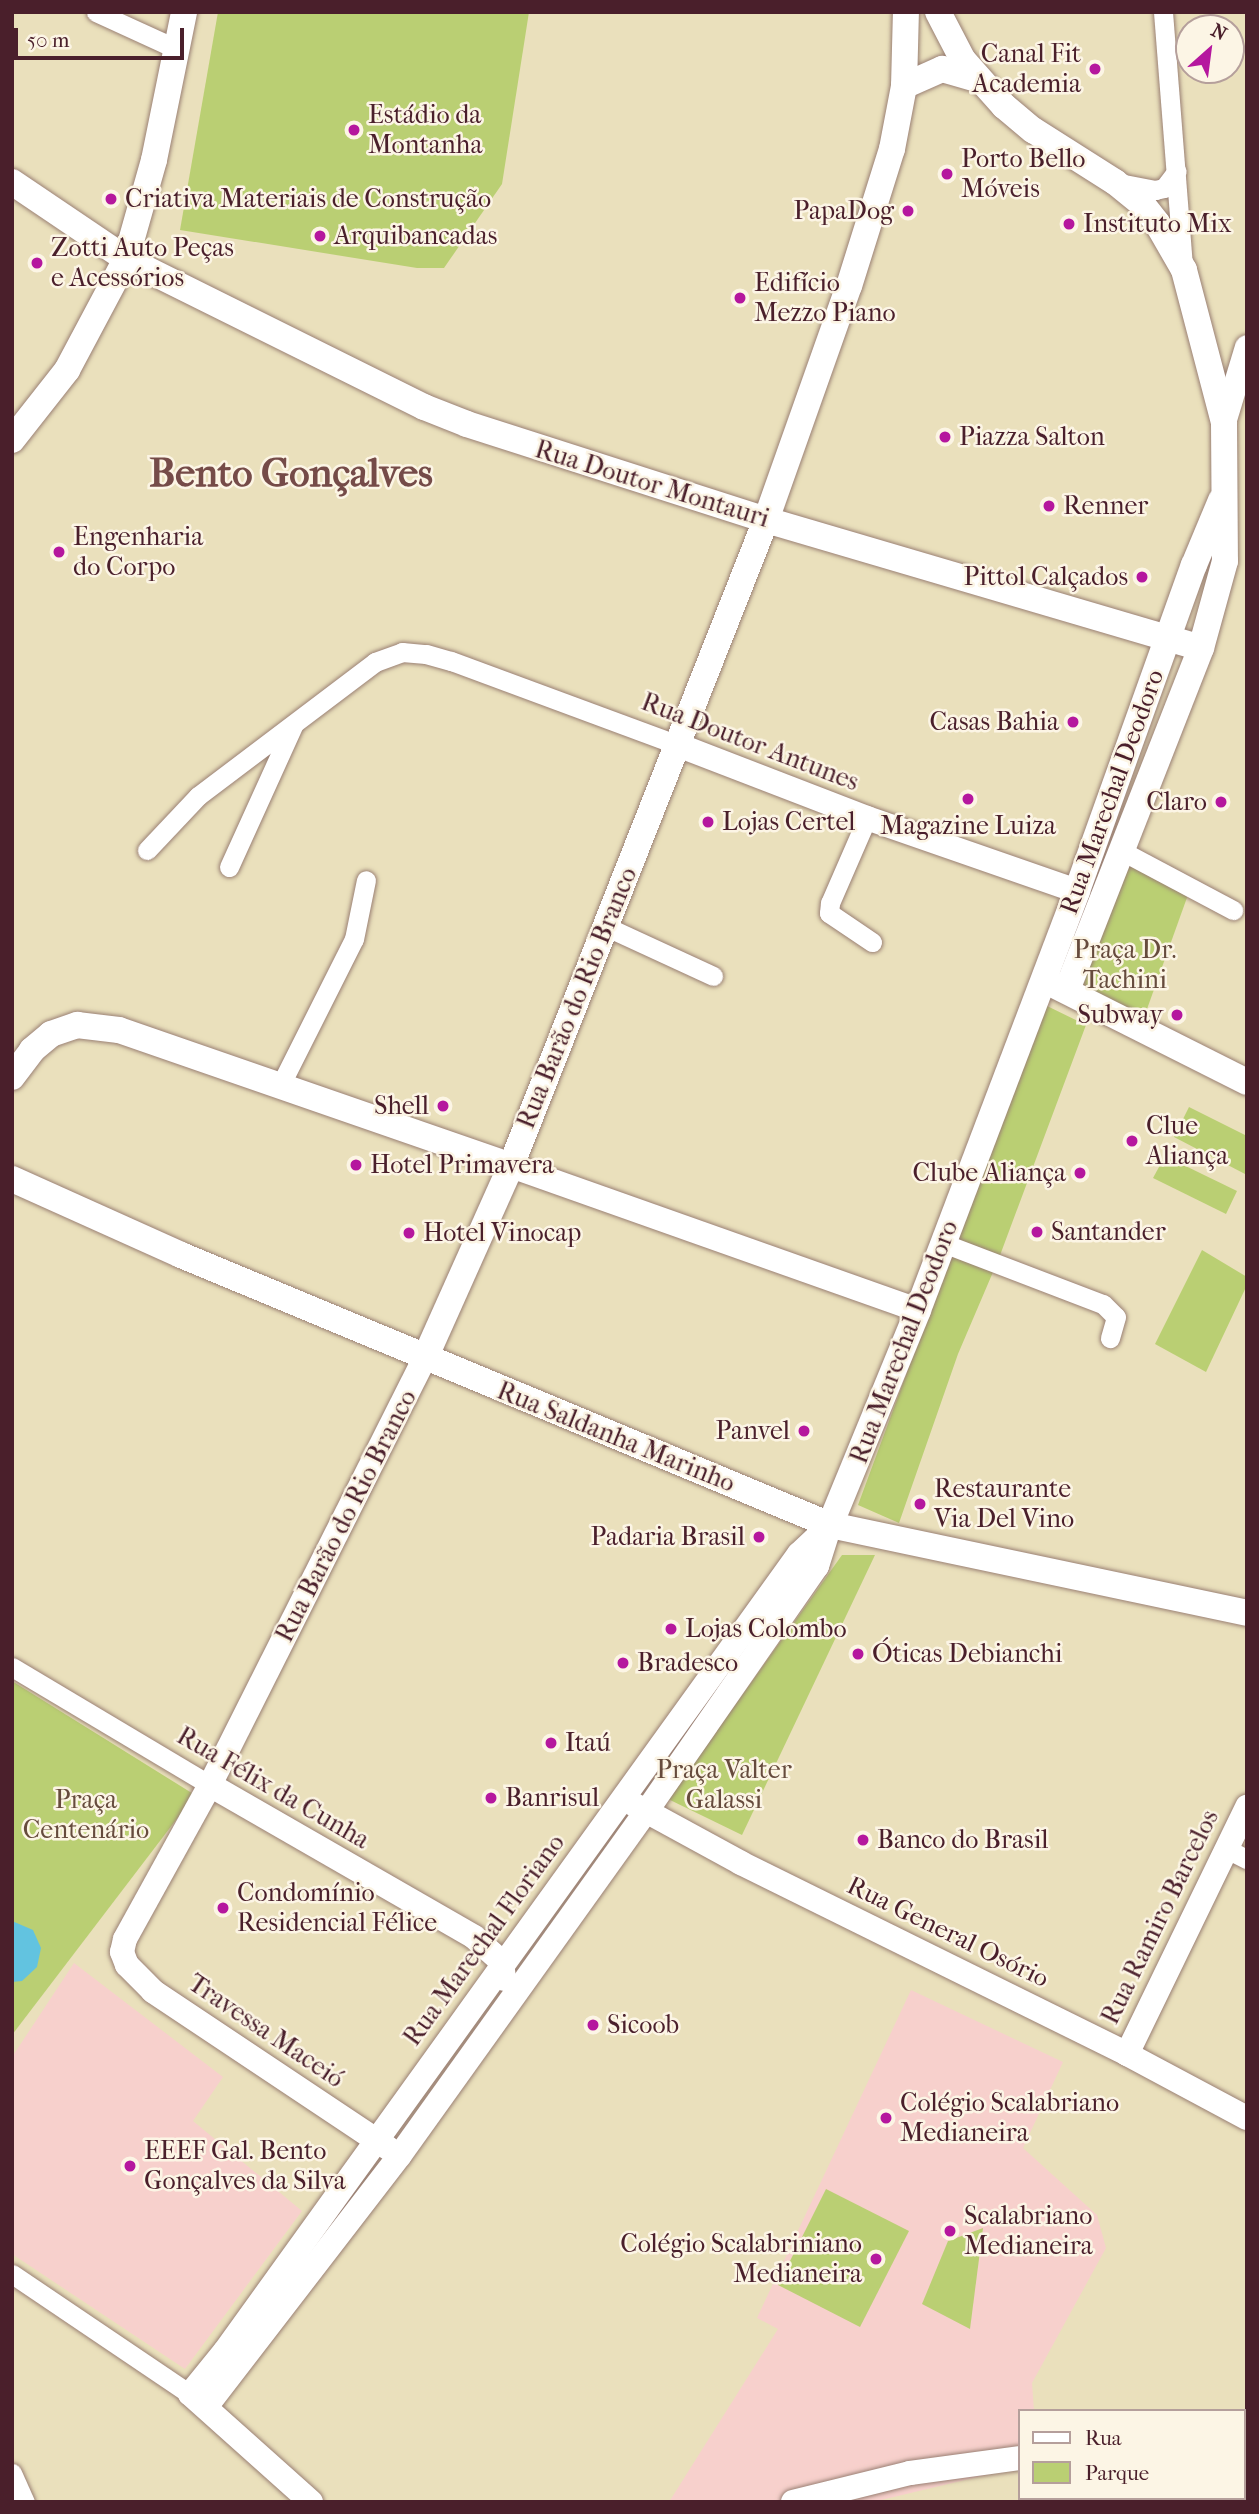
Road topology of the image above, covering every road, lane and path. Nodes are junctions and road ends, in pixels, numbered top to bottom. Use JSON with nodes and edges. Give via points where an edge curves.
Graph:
{"nodes":[{"id":1,"x":96,"y":12,"type":"edge"},
{"id":2,"x":184,"y":12,"type":"edge"},
{"id":3,"x":906,"y":12,"type":"edge"},
{"id":4,"x":938,"y":12,"type":"edge"},
{"id":5,"x":1163,"y":12,"type":"edge"},
{"id":6,"x":177,"y":49,"type":"junction"},
{"id":7,"x":978,"y":79,"type":"junction"},
{"id":8,"x":904,"y":86,"type":"junction"},
{"id":9,"x":1177,"y":171,"type":"junction"},
{"id":10,"x":12,"y":182,"type":"edge"},
{"id":11,"x":1115,"y":182,"type":"junction"},
{"id":12,"x":126,"y":259,"type":"junction"},
{"id":13,"x":1184,"y":270,"type":"junction"},
{"id":14,"x":1247,"y":347,"type":"edge"},
{"id":15,"x":1224,"y":423,"type":"junction"},
{"id":16,"x":12,"y":440,"type":"edge"},
{"id":17,"x":1226,"y":489,"type":"junction"},
{"id":18,"x":766,"y":520,"type":"junction"},
{"id":19,"x":1236,"y":557,"type":"edge"},
{"id":20,"x":1194,"y":565,"type":"junction"},
{"id":21,"x":1168,"y":639,"type":"junction"},
{"id":22,"x":1201,"y":648,"type":"junction"},
{"id":23,"x":293,"y":725,"type":"junction"},
{"id":24,"x":678,"y":745,"type":"junction"},
{"id":25,"x":867,"y":818,"type":"junction"},
{"id":26,"x":147,"y":850,"type":"dead end"},
{"id":27,"x":1122,"y":851,"type":"junction"},
{"id":28,"x":229,"y":867,"type":"dead end"},
{"id":29,"x":366,"y":880,"type":"dead end"},
{"id":30,"x":1077,"y":891,"type":"junction"},
{"id":31,"x":1233,"y":911,"type":"dead end"},
{"id":32,"x":605,"y":926,"type":"junction"},
{"id":33,"x":872,"y":942,"type":"dead end"},
{"id":34,"x":713,"y":976,"type":"dead end"},
{"id":35,"x":1042,"y":980,"type":"junction"},
{"id":36,"x":1067,"y":990,"type":"junction"},
{"id":37,"x":12,"y":1077,"type":"edge"},
{"id":38,"x":1247,"y":1083,"type":"edge"},
{"id":39,"x":281,"y":1084,"type":"junction"},
{"id":40,"x":511,"y":1166,"type":"junction"},
{"id":41,"x":12,"y":1179,"type":"edge"},
{"id":42,"x":943,"y":1243,"type":"junction"},
{"id":43,"x":918,"y":1310,"type":"junction"},
{"id":44,"x":1110,"y":1338,"type":"dead end"},
{"id":45,"x":425,"y":1358,"type":"junction"},
{"id":46,"x":830,"y":1525,"type":"junction"},
{"id":47,"x":1247,"y":1613,"type":"edge"},
{"id":48,"x":12,"y":1667,"type":"edge"},
{"id":49,"x":209,"y":1785,"type":"junction"},
{"id":50,"x":624,"y":1799,"type":"junction"},
{"id":51,"x":1247,"y":1807,"type":"edge"},
{"id":52,"x":646,"y":1812,"type":"junction"},
{"id":53,"x":1236,"y":1853,"type":"edge"},
{"id":54,"x":125,"y":1939,"type":"joint"},
{"id":55,"x":502,"y":1962,"type":"junction"},
{"id":56,"x":497,"y":2022,"type":"junction"},
{"id":57,"x":1127,"y":2054,"type":"junction"},
{"id":58,"x":1247,"y":2118,"type":"edge"},
{"id":59,"x":376,"y":2140,"type":"junction"},
{"id":60,"x":400,"y":2155,"type":"junction"},
{"id":61,"x":12,"y":2274,"type":"edge"},
{"id":62,"x":198,"y":2400,"type":"junction"},
{"id":63,"x":1018,"y":2458,"type":"edge"},
{"id":64,"x":12,"y":2473,"type":"edge"},
{"id":65,"x":24,"y":2502,"type":"edge"},
{"id":66,"x":311,"y":2502,"type":"edge"},
{"id":67,"x":793,"y":2502,"type":"edge"}],
"edges":[{"from":1,"to":6,"type":"street"},
{"from":2,"to":6,"type":"main road"},
{"from":3,"to":8,"type":"main road","name":"Rua Barão do Rio Branco"},
{"from":4,"to":7,"type":"main road","name":"Rua Marechal Deodoro","via":[[956,49]]},
{"from":5,"to":9,"type":"street"},
{"from":6,"to":12,"type":"main road","via":[[154,160]]},
{"from":7,"to":8,"type":"main road","via":[[942,69]]},
{"from":7,"to":11,"type":"main road","name":"Rua Marechal Deodoro","via":[[1033,130]]},
{"from":8,"to":18,"type":"main road","name":"Rua Barão do Rio Branco","via":[[877,199]]},
{"from":9,"to":11,"type":"street","via":[[1164,188],[1143,189]]},
{"from":9,"to":13,"type":"street"},
{"from":10,"to":12,"type":"main road","name":"Rua Doutor Montauri"},
{"from":11,"to":13,"type":"main road","name":"Rua Marechal Deodoro","via":[[1143,205]]},
{"from":12,"to":16,"type":"main road","via":[[67,370]]},
{"from":12,"to":18,"type":"main road","name":"Rua Doutor Montauri","via":[[425,407]]},
{"from":13,"to":15,"type":"main road","name":"Rua Marechal Deodoro"},
{"from":14,"to":15,"type":"street"},
{"from":15,"to":17,"type":"main road","name":"Rua Marechal Deodoro"},
{"from":17,"to":19,"type":"main road","name":"Rua Marechal Deodoro"},
{"from":17,"to":20,"type":"main road","name":"Rua Marechal Deodoro"},
{"from":18,"to":21,"type":"main road","name":"Rua Doutor Montauri"},
{"from":18,"to":24,"type":"main road","name":"Rua Barão do Rio Branco"},
{"from":19,"to":20,"type":"main road"},
{"from":19,"to":22,"type":"main road","name":"Rua Marechal Deodoro"},
{"from":20,"to":21,"type":"main road","name":"Rua Marechal Deodoro"},
{"from":21,"to":22,"type":"main road","name":"Rua Doutor Montauri"},
{"from":21,"to":30,"type":"main road","name":"Rua Marechal Deodoro"},
{"from":22,"to":27,"type":"main road","name":"Rua Marechal Deodoro"},
{"from":23,"to":24,"type":"street","name":"Rua Doutor Antunes","via":[[375,662],[402,652],[451,661]]},
{"from":23,"to":26,"type":"street","via":[[198,796]]},
{"from":23,"to":28,"type":"street"},
{"from":24,"to":25,"type":"street","name":"Rua Doutor Antunes"},
{"from":24,"to":32,"type":"main road","name":"Rua Barão do Rio Branco"},
{"from":25,"to":30,"type":"street","name":"Rua Doutor Antunes"},
{"from":25,"to":33,"type":"street","via":[[830,913]]},
{"from":27,"to":31,"type":"street"},
{"from":27,"to":36,"type":"main road","name":"Rua Marechal Deodoro"},
{"from":29,"to":39,"type":"street","via":[[354,939]]},
{"from":30,"to":35,"type":"main road","name":"Rua Marechal Deodoro"},
{"from":32,"to":34,"type":"street"},
{"from":32,"to":40,"type":"main road","name":"Rua Barão do Rio Branco"},
{"from":35,"to":36,"type":"main road"},
{"from":35,"to":42,"type":"main road","name":"Rua Marechal Deodoro"},
{"from":36,"to":38,"type":"main road"},
{"from":37,"to":39,"type":"main road","via":[[51,1034],[76,1024],[119,1030]]},
{"from":39,"to":40,"type":"main road"},
{"from":40,"to":43,"type":"street"},
{"from":40,"to":45,"type":"main road","name":"Rua Barão do Rio Branco"},
{"from":41,"to":45,"type":"main road","name":"Rua Saldanha Marinho"},
{"from":42,"to":43,"type":"main road","name":"Rua Marechal Deodoro"},
{"from":42,"to":44,"type":"street","via":[[1103,1304],[1116,1317]]},
{"from":43,"to":46,"type":"main road","name":"Rua Marechal Deodoro"},
{"from":45,"to":46,"type":"main road","name":"Rua Saldanha Marinho"},
{"from":45,"to":49,"type":"street","name":"Rua Barão do Rio Branco"},
{"from":46,"to":47,"type":"main road","name":"Rua Saldanha Marinho"},
{"from":46,"to":50,"type":"street","name":"Rua Marechal Floriano","via":[[799,1554]]},
{"from":46,"to":52,"type":"street","via":[[822,1556]]},
{"from":48,"to":49,"type":"street","name":"Rua Félix da Cunha"},
{"from":49,"to":54,"type":"street","name":"Rua Barão do Rio Branco"},
{"from":49,"to":55,"type":"street","name":"Rua Félix da Cunha","via":[[474,1937]]},
{"from":50,"to":52,"type":"street","name":"Rua General Osório"},
{"from":50,"to":55,"type":"street","name":"Rua Marechal Floriano"},
{"from":51,"to":53,"type":"street","name":"Rua Ramiro Barcelos"},
{"from":52,"to":56,"type":"street"},
{"from":52,"to":57,"type":"street","name":"Rua General Osório"},
{"from":53,"to":57,"type":"street","name":"Rua Ramiro Barcelos"},
{"from":54,"to":59,"type":"street","name":"Travessa Maceió","via":[[122,1952],[127,1965],[153,1991]]},
{"from":55,"to":56,"type":"street"},
{"from":55,"to":59,"type":"street","name":"Rua Marechal Floriano"},
{"from":56,"to":60,"type":"street"},
{"from":57,"to":58,"type":"street","name":"Rua General Osório"},
{"from":59,"to":60,"type":"street","name":"Travessa Maceió"},
{"from":59,"to":62,"type":"street","name":"Rua Marechal Floriano","via":[[225,2351]]},
{"from":60,"to":62,"type":"street"},
{"from":61,"to":62,"type":"street"},
{"from":62,"to":66,"type":"street"},
{"from":63,"to":67,"type":"street","via":[[910,2473]]},
{"from":64,"to":65,"type":"street"}]}
